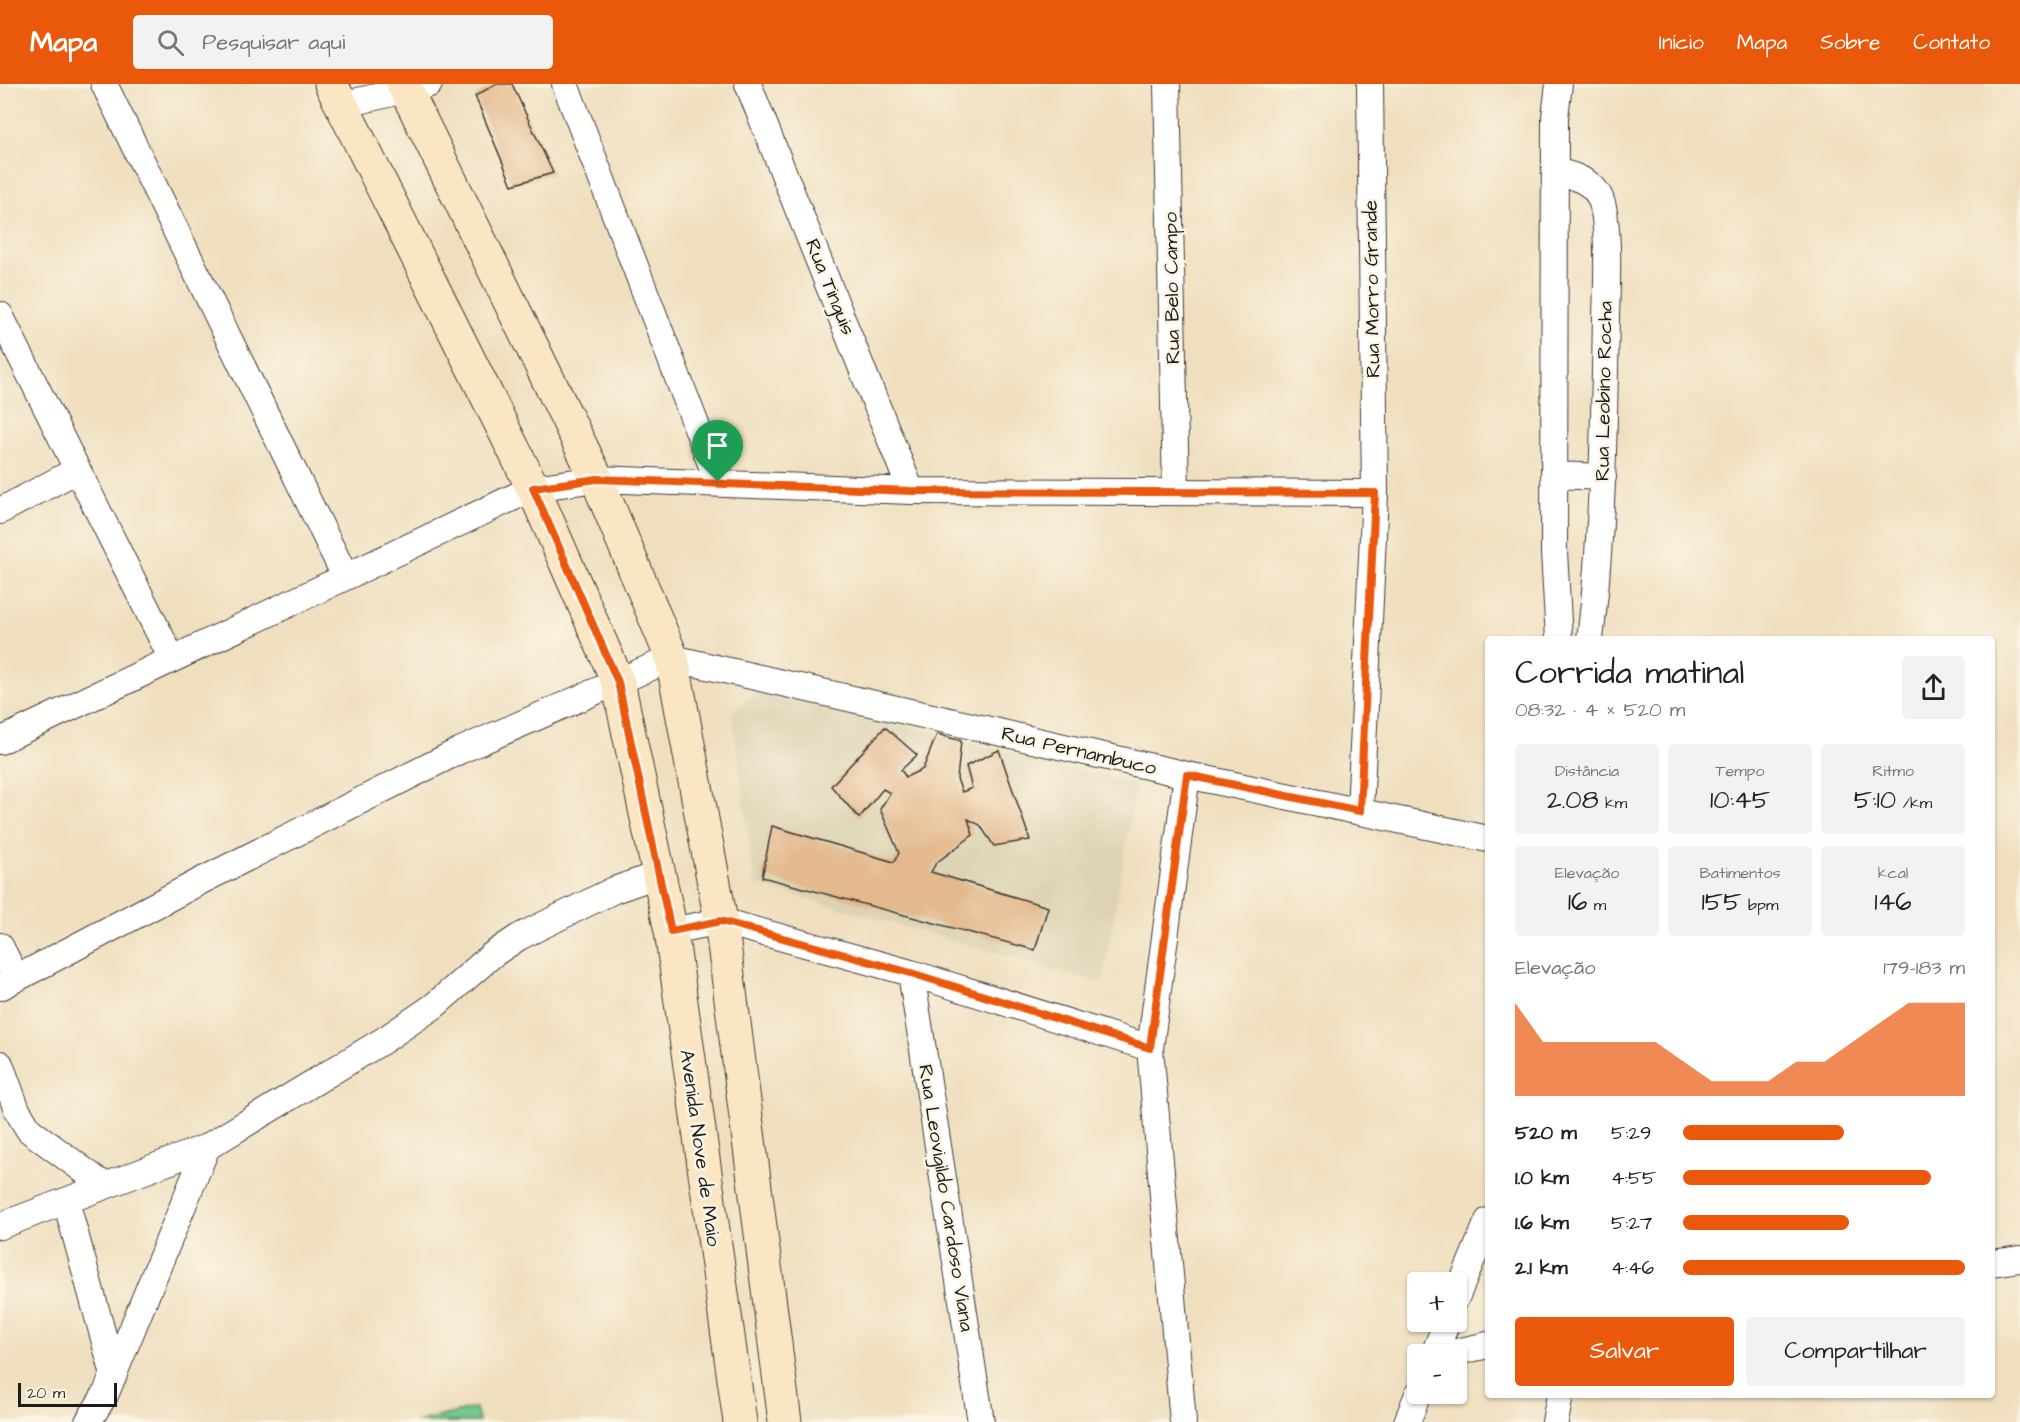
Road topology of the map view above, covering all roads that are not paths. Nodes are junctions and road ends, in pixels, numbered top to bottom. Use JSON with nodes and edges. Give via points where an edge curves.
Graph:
{"nodes":[{"id":1,"x":105,"y":84,"type":"edge"},
{"id":2,"x":565,"y":84,"type":"edge"},
{"id":3,"x":748,"y":84,"type":"edge"},
{"id":4,"x":1167,"y":84,"type":"edge"},
{"id":5,"x":1370,"y":84,"type":"edge"},
{"id":6,"x":1559,"y":84,"type":"edge"},
{"id":7,"x":413,"y":86,"type":"edge"},
{"id":8,"x":337,"y":94,"type":"edge"},
{"id":9,"x":1555,"y":171,"type":"junction"},
{"id":10,"x":0,"y":315,"type":"edge"},
{"id":11,"x":77,"y":470,"type":"junction"},
{"id":12,"x":1554,"y":475,"type":"junction"},
{"id":13,"x":1603,"y":477,"type":"junction"},
{"id":14,"x":597,"y":479,"type":"junction"},
{"id":15,"x":718,"y":482,"type":"junction"},
{"id":16,"x":533,"y":488,"type":"junction"},
{"id":17,"x":911,"y":491,"type":"junction"},
{"id":18,"x":1176,"y":492,"type":"junction"},
{"id":19,"x":1375,"y":493,"type":"junction"},
{"id":20,"x":0,"y":511,"type":"edge"},
{"id":21,"x":345,"y":576,"type":"junction"},
{"id":22,"x":1559,"y":636,"type":"edge"},
{"id":23,"x":1590,"y":636,"type":"edge"},
{"id":24,"x":672,"y":658,"type":"junction"},
{"id":25,"x":172,"y":659,"type":"junction"},
{"id":26,"x":618,"y":682,"type":"junction"},
{"id":27,"x":0,"y":741,"type":"edge"},
{"id":28,"x":1187,"y":775,"type":"junction"},
{"id":29,"x":1360,"y":811,"type":"junction"},
{"id":30,"x":1485,"y":837,"type":"edge"},
{"id":31,"x":657,"y":875,"type":"junction"},
{"id":32,"x":721,"y":921,"type":"junction"},
{"id":33,"x":671,"y":931,"type":"junction"},
{"id":34,"x":0,"y":946,"type":"edge"},
{"id":35,"x":911,"y":973,"type":"junction"},
{"id":36,"x":8,"y":982,"type":"edge"},
{"id":37,"x":1150,"y":1048,"type":"junction"},
{"id":38,"x":0,"y":1064,"type":"edge"},
{"id":39,"x":207,"y":1147,"type":"junction"},
{"id":40,"x":105,"y":1186,"type":"junction"},
{"id":41,"x":66,"y":1201,"type":"junction"},
{"id":42,"x":0,"y":1226,"type":"edge"},
{"id":43,"x":1485,"y":1228,"type":"edge"},
{"id":44,"x":2020,"y":1259,"type":"edge"},
{"id":45,"x":1995,"y":1263,"type":"edge"},
{"id":46,"x":1467,"y":1272,"type":"edge"},
{"id":47,"x":1485,"y":1346,"type":"edge"},
{"id":48,"x":1467,"y":1350,"type":"edge"},
{"id":49,"x":114,"y":1375,"type":"junction"},
{"id":50,"x":1559,"y":1398,"type":"edge"},
{"id":51,"x":1414,"y":1404,"type":"edge"},
{"id":52,"x":88,"y":1422,"type":"edge"},
{"id":53,"x":740,"y":1422,"type":"edge"},
{"id":54,"x":785,"y":1422,"type":"edge"},
{"id":55,"x":981,"y":1422,"type":"edge"},
{"id":56,"x":1183,"y":1422,"type":"edge"},
{"id":57,"x":1407,"y":1422,"type":"edge"},
{"id":58,"x":1555,"y":1422,"type":"edge"}],
"edges":[{"from":1,"to":21,"type":"street"},
{"from":2,"to":15,"type":"street"},
{"from":3,"to":17,"type":"street","name":"Rua Tinguis"},
{"from":4,"to":18,"type":"street","name":"Rua Belo Campo"},
{"from":5,"to":19,"type":"street","name":"Rua Morro Grande"},
{"from":6,"to":9,"type":"street","via":[[1554,117]]},
{"from":7,"to":8,"type":"street"},
{"from":7,"to":14,"type":"main road"},
{"from":8,"to":16,"type":"main road","name":"Avenida Nove de Maio"},
{"from":9,"to":12,"type":"street"},
{"from":9,"to":13,"type":"street","name":"Rua Leobino Rocha","via":[[1588,184],[1604,207],[1607,272]]},
{"from":10,"to":11,"type":"street"},
{"from":11,"to":20,"type":"street"},
{"from":11,"to":25,"type":"street"},
{"from":12,"to":13,"type":"street"},
{"from":12,"to":22,"type":"street"},
{"from":13,"to":23,"type":"street","name":"Rua Leobino Rocha"},
{"from":14,"to":15,"type":"street"},
{"from":14,"to":16,"type":"street"},
{"from":14,"to":24,"type":"main road"},
{"from":15,"to":17,"type":"street"},
{"from":16,"to":21,"type":"street"},
{"from":16,"to":26,"type":"main road","name":"Avenida Nove de Maio"},
{"from":17,"to":18,"type":"street"},
{"from":18,"to":19,"type":"street"},
{"from":19,"to":29,"type":"street","name":"Rua Morro Grande"},
{"from":21,"to":25,"type":"street"},
{"from":24,"to":26,"type":"street"},
{"from":24,"to":28,"type":"street","name":"Rua Pernambuco"},
{"from":24,"to":32,"type":"main road"},
{"from":25,"to":27,"type":"street"},
{"from":26,"to":31,"type":"main road","name":"Avenida Nove de Maio"},
{"from":26,"to":36,"type":"street","via":[[459,751]]},
{"from":28,"to":29,"type":"street","name":"Rua Pernambuco"},
{"from":28,"to":37,"type":"street"},
{"from":29,"to":30,"type":"street","name":"Rua Pernambuco"},
{"from":31,"to":33,"type":"main road","name":"Avenida Nove de Maio"},
{"from":31,"to":39,"type":"street","via":[[614,890],[519,937],[384,1041]]},
{"from":32,"to":33,"type":"street"},
{"from":32,"to":35,"type":"street"},
{"from":32,"to":54,"type":"main road"},
{"from":33,"to":53,"type":"main road","name":"Avenida Nove de Maio"},
{"from":34,"to":36,"type":"street"},
{"from":35,"to":37,"type":"street"},
{"from":35,"to":55,"type":"street","name":"Rua Leovigildo Cardoso Viana"},
{"from":37,"to":56,"type":"street"},
{"from":38,"to":40,"type":"street","via":[[29,1130]]},
{"from":39,"to":40,"type":"street"},
{"from":39,"to":49,"type":"street"},
{"from":40,"to":41,"type":"street"},
{"from":41,"to":42,"type":"street"},
{"from":41,"to":49,"type":"street"},
{"from":43,"to":46,"type":"street"},
{"from":44,"to":45,"type":"street"},
{"from":47,"to":48,"type":"street"},
{"from":49,"to":52,"type":"street"},
{"from":50,"to":58,"type":"street"},
{"from":51,"to":57,"type":"street"}]}
